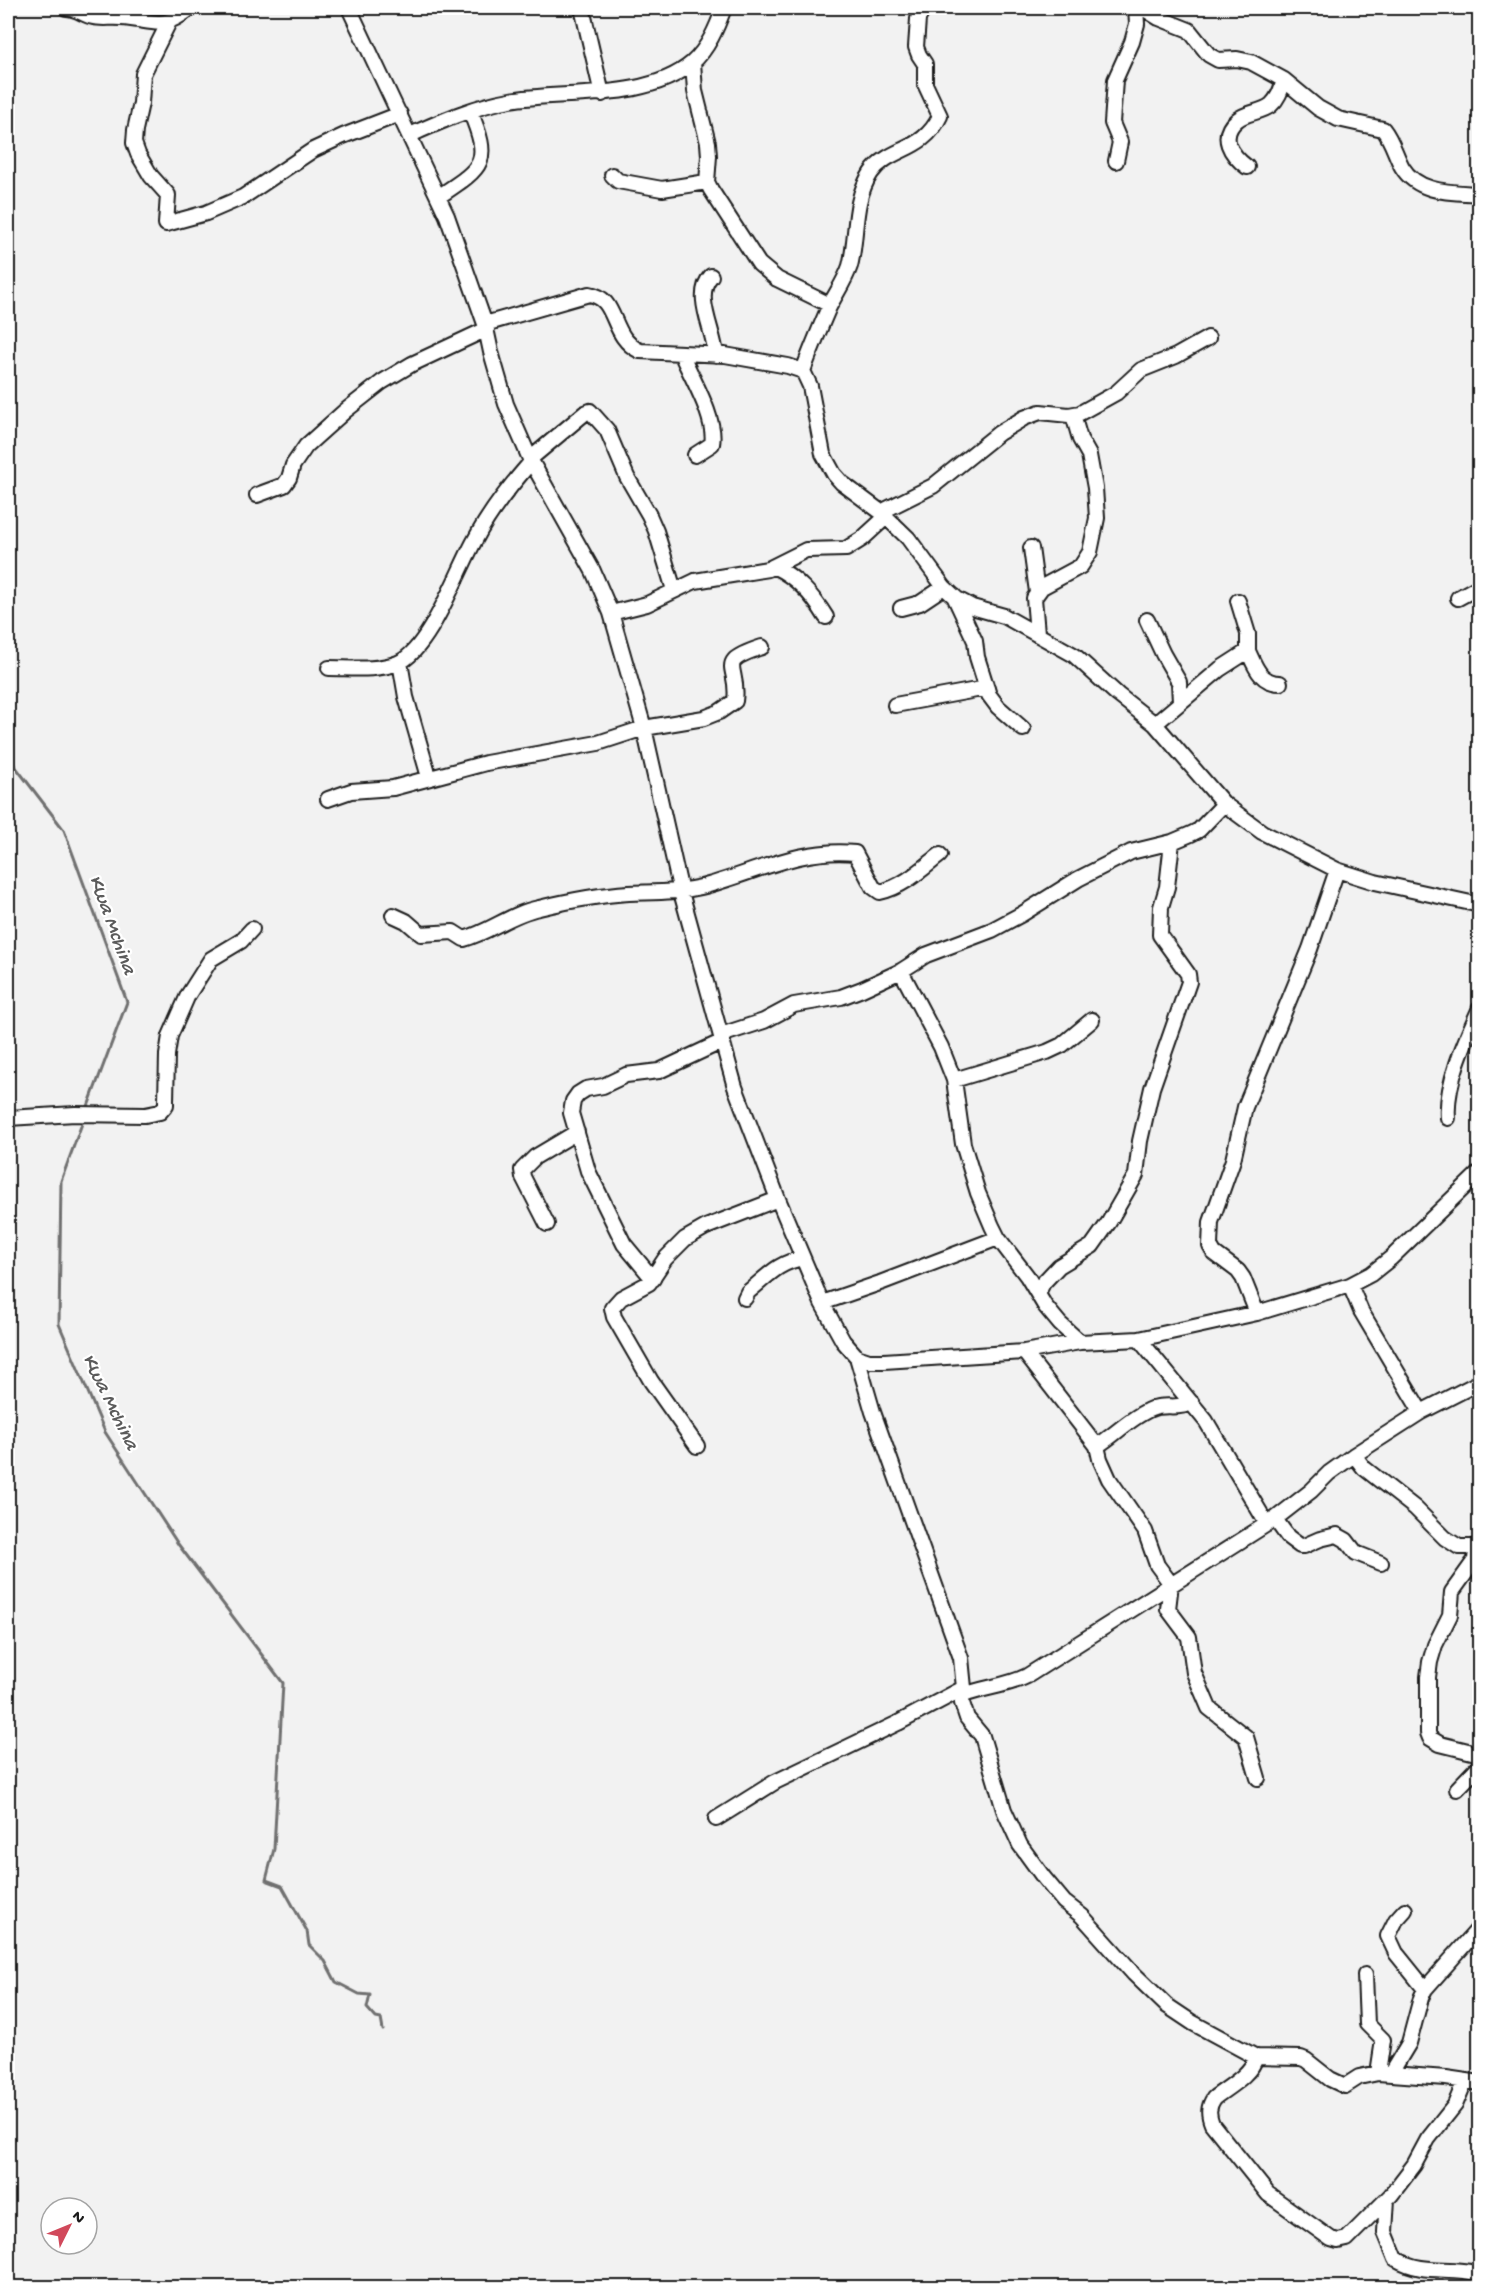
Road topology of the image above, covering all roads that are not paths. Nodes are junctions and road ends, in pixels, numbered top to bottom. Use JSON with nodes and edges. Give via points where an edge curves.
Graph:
{"nodes":[{"id":1,"x":66,"y":8,"type":"edge"},
{"id":2,"x":191,"y":8,"type":"edge"},
{"id":3,"x":349,"y":8,"type":"edge"},
{"id":4,"x":582,"y":8,"type":"edge"},
{"id":5,"x":724,"y":8,"type":"edge"},
{"id":6,"x":924,"y":8,"type":"edge"},
{"id":7,"x":1136,"y":8,"type":"edge"},
{"id":8,"x":1143,"y":8,"type":"edge"},
{"id":9,"x":1162,"y":13,"type":"edge"},
{"id":10,"x":169,"y":22,"type":"junction"},
{"id":11,"x":693,"y":62,"type":"junction"},
{"id":12,"x":1284,"y":80,"type":"junction"},
{"id":13,"x":602,"y":94,"type":"junction"},
{"id":14,"x":470,"y":111,"type":"junction"},
{"id":15,"x":400,"y":114,"type":"junction"},
{"id":16,"x":410,"y":135,"type":"junction"},
{"id":17,"x":1116,"y":161,"type":"dead end"},
{"id":18,"x":1247,"y":167,"type":"dead end"},
{"id":19,"x":612,"y":175,"type":"dead end"},
{"id":20,"x":707,"y":182,"type":"junction"},
{"id":21,"x":1479,"y":194,"type":"edge"},
{"id":22,"x":438,"y":197,"type":"junction"},
{"id":23,"x":711,"y":276,"type":"dead end"},
{"id":24,"x":830,"y":305,"type":"junction"},
{"id":25,"x":486,"y":327,"type":"junction"},
{"id":26,"x":1208,"y":338,"type":"dead end"},
{"id":27,"x":681,"y":353,"type":"junction"},
{"id":28,"x":716,"y":355,"type":"junction"},
{"id":29,"x":803,"y":371,"type":"junction"},
{"id":30,"x":1073,"y":415,"type":"junction"},
{"id":31,"x":695,"y":455,"type":"dead end"},
{"id":32,"x":530,"y":461,"type":"junction"},
{"id":33,"x":257,"y":495,"type":"dead end"},
{"id":34,"x":884,"y":514,"type":"junction"},
{"id":35,"x":1031,"y":548,"type":"dead end"},
{"id":36,"x":775,"y":567,"type":"junction"},
{"id":37,"x":1479,"y":586,"type":"edge"},
{"id":38,"x":674,"y":590,"type":"junction"},
{"id":39,"x":949,"y":592,"type":"junction"},
{"id":40,"x":1037,"y":592,"type":"junction"},
{"id":41,"x":1458,"y":598,"type":"dead end"},
{"id":42,"x":1238,"y":601,"type":"dead end"},
{"id":43,"x":902,"y":608,"type":"dead end"},
{"id":44,"x":611,"y":613,"type":"junction"},
{"id":45,"x":826,"y":617,"type":"dead end"},
{"id":46,"x":1147,"y":620,"type":"dead end"},
{"id":47,"x":1037,"y":633,"type":"junction"},
{"id":48,"x":762,"y":647,"type":"dead end"},
{"id":49,"x":1248,"y":651,"type":"junction"},
{"id":50,"x":400,"y":662,"type":"junction"},
{"id":51,"x":329,"y":668,"type":"dead end"},
{"id":52,"x":1280,"y":683,"type":"dead end"},
{"id":53,"x":987,"y":688,"type":"junction"},
{"id":54,"x":1180,"y":702,"type":"junction"},
{"id":55,"x":895,"y":705,"type":"dead end"},
{"id":56,"x":1155,"y":724,"type":"junction"},
{"id":57,"x":644,"y":728,"type":"junction"},
{"id":58,"x":1023,"y":729,"type":"dead end"},
{"id":59,"x":429,"y":777,"type":"junction"},
{"id":60,"x":328,"y":799,"type":"dead end"},
{"id":61,"x":1224,"y":804,"type":"junction"},
{"id":62,"x":1172,"y":842,"type":"junction"},
{"id":63,"x":940,"y":855,"type":"dead end"},
{"id":64,"x":1337,"y":870,"type":"junction"},
{"id":65,"x":681,"y":892,"type":"junction"},
{"id":66,"x":1479,"y":905,"type":"edge"},
{"id":67,"x":393,"y":915,"type":"dead end"},
{"id":68,"x":252,"y":930,"type":"dead end"},
{"id":69,"x":901,"y":970,"type":"junction"},
{"id":70,"x":1479,"y":1008,"type":"edge"},
{"id":71,"x":1092,"y":1020,"type":"dead end"},
{"id":72,"x":722,"y":1038,"type":"junction"},
{"id":73,"x":954,"y":1080,"type":"junction"},
{"id":74,"x":8,"y":1118,"type":"edge"},
{"id":75,"x":1448,"y":1118,"type":"dead end"},
{"id":76,"x":577,"y":1132,"type":"junction"},
{"id":77,"x":1478,"y":1178,"type":"edge"},
{"id":78,"x":778,"y":1199,"type":"junction"},
{"id":79,"x":547,"y":1224,"type":"dead end"},
{"id":80,"x":998,"y":1238,"type":"junction"},
{"id":81,"x":803,"y":1258,"type":"junction"},
{"id":82,"x":653,"y":1279,"type":"junction"},
{"id":83,"x":1350,"y":1285,"type":"junction"},
{"id":84,"x":1038,"y":1293,"type":"junction"},
{"id":85,"x":745,"y":1298,"type":"dead end"},
{"id":86,"x":822,"y":1303,"type":"junction"},
{"id":87,"x":1257,"y":1313,"type":"junction"},
{"id":88,"x":1139,"y":1339,"type":"junction"},
{"id":89,"x":1080,"y":1342,"type":"junction"},
{"id":90,"x":1024,"y":1352,"type":"junction"},
{"id":91,"x":857,"y":1357,"type":"junction"},
{"id":92,"x":1479,"y":1382,"type":"edge"},
{"id":93,"x":1192,"y":1403,"type":"junction"},
{"id":94,"x":1420,"y":1412,"type":"junction"},
{"id":95,"x":697,"y":1446,"type":"dead end"},
{"id":96,"x":1097,"y":1446,"type":"junction"},
{"id":97,"x":1354,"y":1455,"type":"junction"},
{"id":98,"x":1271,"y":1522,"type":"junction"},
{"id":99,"x":1381,"y":1563,"type":"dead end"},
{"id":100,"x":1171,"y":1584,"type":"junction"},
{"id":101,"x":964,"y":1691,"type":"junction"},
{"id":102,"x":1479,"y":1754,"type":"edge"},
{"id":103,"x":1479,"y":1765,"type":"edge"},
{"id":104,"x":1258,"y":1778,"type":"dead end"},
{"id":105,"x":1457,"y":1789,"type":"dead end"},
{"id":106,"x":716,"y":1819,"type":"dead end"},
{"id":107,"x":1405,"y":1910,"type":"dead end"},
{"id":108,"x":1479,"y":1927,"type":"edge"},
{"id":109,"x":1365,"y":1975,"type":"dead end"},
{"id":110,"x":1425,"y":1989,"type":"junction"},
{"id":111,"x":1257,"y":2057,"type":"junction"},
{"id":112,"x":1384,"y":2073,"type":"junction"},
{"id":113,"x":1465,"y":2081,"type":"junction"},
{"id":114,"x":1479,"y":2083,"type":"edge"},
{"id":115,"x":1386,"y":2199,"type":"junction"},
{"id":116,"x":1479,"y":2274,"type":"edge"}],
"edges":[{"from":1,"to":10,"type":"street","via":[[97,18]]},
{"from":2,"to":10,"type":"street"},
{"from":3,"to":15,"type":"street"},
{"from":4,"to":13,"type":"street"},
{"from":5,"to":11,"type":"street","via":[[713,35]]},
{"from":6,"to":24,"type":"street","via":[[918,19],[916,47],[925,64],[925,84],[940,116],[926,137],[885,159],[871,173],[859,198],[850,266]]},
{"from":7,"to":17,"type":"street","via":[[1132,42],[1115,80],[1112,129],[1119,138]]},
{"from":8,"to":9,"type":"street"},
{"from":9,"to":12,"type":"street","via":[[1190,30],[1209,55],[1218,60],[1251,62]]},
{"from":10,"to":15,"type":"street","via":[[143,74],[134,143],[151,176],[168,195],[166,224],[243,197],[313,150]]},
{"from":11,"to":13,"type":"street","via":[[667,78]]},
{"from":11,"to":20,"type":"street","via":[[695,91],[708,144]]},
{"from":12,"to":18,"type":"street","via":[[1276,100],[1263,110],[1236,120],[1227,137],[1228,147]]},
{"from":12,"to":21,"type":"street","via":[[1338,119],[1383,129],[1404,170],[1428,188]]},
{"from":13,"to":14,"type":"street","via":[[537,96]]},
{"from":14,"to":16,"type":"street"},
{"from":14,"to":22,"type":"street","via":[[482,142],[481,161]]},
{"from":15,"to":16,"type":"street"},
{"from":16,"to":22,"type":"street"},
{"from":19,"to":20,"type":"street","via":[[618,181],[662,189]]},
{"from":20,"to":24,"type":"street","via":[[759,264],[777,279]]},
{"from":22,"to":25,"type":"street"},
{"from":23,"to":28,"type":"street","via":[[705,282],[703,297]]},
{"from":24,"to":29,"type":"street"},
{"from":25,"to":27,"type":"street","via":[[580,295],[599,295],[606,301],[622,339],[631,347],[652,353]]},
{"from":25,"to":32,"type":"street","via":[[506,404]]},
{"from":25,"to":33,"type":"street","via":[[382,382],[306,446],[284,485]]},
{"from":26,"to":30,"type":"street","via":[[1141,370],[1116,393]]},
{"from":27,"to":28,"type":"street"},
{"from":27,"to":31,"type":"street","via":[[712,430],[712,444]]},
{"from":28,"to":29,"type":"street"},
{"from":29,"to":34,"type":"street","via":[[827,463],[842,483]]},
{"from":30,"to":34,"type":"street","via":[[1032,414],[999,433],[933,486]]},
{"from":30,"to":40,"type":"street","via":[[1089,455],[1097,518],[1087,560]]},
{"from":32,"to":38,"type":"street","via":[[585,413],[594,414],[607,430],[656,531]]},
{"from":32,"to":44,"type":"street","via":[[593,571]]},
{"from":32,"to":50,"type":"street","via":[[474,541],[433,624]]},
{"from":34,"to":36,"type":"street","via":[[862,539],[846,549],[806,550]]},
{"from":34,"to":39,"type":"street","via":[[908,538]]},
{"from":35,"to":40,"type":"street"},
{"from":36,"to":38,"type":"street","via":[[706,578]]},
{"from":36,"to":45,"type":"street","via":[[798,582]]},
{"from":37,"to":41,"type":"street"},
{"from":38,"to":44,"type":"street","via":[[647,604]]},
{"from":39,"to":43,"type":"street"},
{"from":39,"to":47,"type":"street","via":[[972,607],[1004,616]]},
{"from":39,"to":53,"type":"street","via":[[975,641]]},
{"from":40,"to":47,"type":"street","via":[[1033,603]]},
{"from":42,"to":49,"type":"street","via":[[1248,634]]},
{"from":44,"to":57,"type":"street"},
{"from":46,"to":54,"type":"street","via":[[1179,682]]},
{"from":47,"to":56,"type":"street","via":[[1074,655]]},
{"from":48,"to":57,"type":"street","via":[[731,663],[736,698],[732,705],[704,718]]},
{"from":49,"to":52,"type":"street","via":[[1259,674],[1267,682]]},
{"from":49,"to":54,"type":"street"},
{"from":50,"to":51,"type":"street","via":[[377,668]]},
{"from":50,"to":59,"type":"street"},
{"from":53,"to":55,"type":"street"},
{"from":53,"to":58,"type":"street","via":[[998,707]]},
{"from":54,"to":56,"type":"street"},
{"from":56,"to":61,"type":"street"},
{"from":57,"to":59,"type":"street","via":[[598,743]]},
{"from":57,"to":65,"type":"street"},
{"from":59,"to":60,"type":"street","via":[[393,788],[351,791]]},
{"from":61,"to":62,"type":"street","via":[[1199,830]]},
{"from":61,"to":64,"type":"street","via":[[1262,831]]},
{"from":62,"to":69,"type":"street","via":[[1131,852],[992,930],[926,955]]},
{"from":62,"to":84,"type":"street","via":[[1160,934],[1188,974],[1189,982],[1152,1088],[1136,1175],[1092,1246],[1059,1266]]},
{"from":63,"to":65,"type":"street","via":[[910,879],[879,892],[855,853],[834,851],[770,863]]},
{"from":64,"to":66,"type":"street"},
{"from":64,"to":87,"type":"street","via":[[1310,949],[1245,1107],[1235,1153],[1211,1222],[1210,1246],[1243,1278]]},
{"from":65,"to":67,"type":"street","via":[[610,895],[536,908],[464,939],[453,932],[421,934]]},
{"from":65,"to":72,"type":"street"},
{"from":68,"to":74,"type":"street","via":[[211,959],[188,995],[170,1036],[166,1105],[160,1112]]},
{"from":69,"to":72,"type":"street","via":[[841,996],[794,1005]]},
{"from":69,"to":73,"type":"street"},
{"from":70,"to":75,"type":"street","via":[[1448,1098]]},
{"from":71,"to":73,"type":"street","via":[[1047,1052]]},
{"from":72,"to":76,"type":"street","via":[[659,1071],[626,1075],[581,1092],[571,1108]]},
{"from":72,"to":78,"type":"street","via":[[735,1087]]},
{"from":73,"to":80,"type":"street","via":[[963,1144],[978,1193]]},
{"from":76,"to":79,"type":"street","via":[[535,1157],[522,1170]]},
{"from":76,"to":82,"type":"street","via":[[588,1171],[609,1215],[624,1244]]},
{"from":77,"to":83,"type":"street","via":[[1371,1274]]},
{"from":78,"to":81,"type":"street"},
{"from":78,"to":82,"type":"street","via":[[685,1239],[665,1259]]},
{"from":80,"to":84,"type":"street"},
{"from":80,"to":86,"type":"street"},
{"from":81,"to":85,"type":"street","via":[[780,1265]]},
{"from":81,"to":86,"type":"street"},
{"from":82,"to":95,"type":"street","via":[[615,1303],[612,1313],[651,1381]]},
{"from":83,"to":87,"type":"street"},
{"from":83,"to":94,"type":"street"},
{"from":84,"to":89,"type":"street","via":[[1060,1324]]},
{"from":86,"to":91,"type":"street","via":[[843,1341]]},
{"from":87,"to":88,"type":"street"},
{"from":88,"to":89,"type":"street"},
{"from":88,"to":93,"type":"street"},
{"from":89,"to":90,"type":"street"},
{"from":90,"to":91,"type":"street","via":[[884,1361]]},
{"from":90,"to":96,"type":"street"},
{"from":91,"to":101,"type":"street","via":[[873,1413],[961,1658]]},
{"from":92,"to":94,"type":"street"},
{"from":93,"to":96,"type":"street","via":[[1153,1408]]},
{"from":93,"to":98,"type":"street"},
{"from":94,"to":97,"type":"street"},
{"from":96,"to":100,"type":"street","via":[[1109,1479],[1145,1531],[1157,1564]]},
{"from":97,"to":98,"type":"street"},
{"from":97,"to":102,"type":"street","via":[[1445,1538],[1476,1550],[1475,1560],[1452,1592],[1450,1615],[1430,1662],[1428,1732],[1440,1744]]},
{"from":98,"to":99,"type":"street","via":[[1300,1546],[1337,1535],[1356,1552]]},
{"from":98,"to":100,"type":"street"},
{"from":100,"to":101,"type":"street","via":[[1027,1676]]},
{"from":100,"to":104,"type":"street","via":[[1168,1609],[1189,1637],[1194,1673],[1209,1708],[1246,1737]]},
{"from":101,"to":106,"type":"street","via":[[775,1782]]},
{"from":101,"to":111,"type":"street","via":[[964,1710],[982,1736],[1004,1810],[1020,1845],[1044,1878],[1166,2005]]},
{"from":103,"to":105,"type":"street"},
{"from":107,"to":110,"type":"street","via":[[1391,1928],[1391,1944]]},
{"from":108,"to":110,"type":"street"},
{"from":109,"to":112,"type":"street","via":[[1365,2015],[1367,2024],[1383,2040]]},
{"from":110,"to":112,"type":"street","via":[[1409,2043]]},
{"from":111,"to":112,"type":"street","via":[[1301,2058],[1345,2086],[1359,2077]]},
{"from":111,"to":115,"type":"street","via":[[1248,2071],[1214,2098],[1209,2109],[1212,2124],[1268,2194],[1338,2241],[1347,2238]]},
{"from":112,"to":113,"type":"street"},
{"from":113,"to":114,"type":"street"},
{"from":113,"to":115,"type":"street","via":[[1449,2115]]},
{"from":115,"to":116,"type":"street","via":[[1385,2232],[1396,2259],[1418,2269],[1455,2269]]}]}
